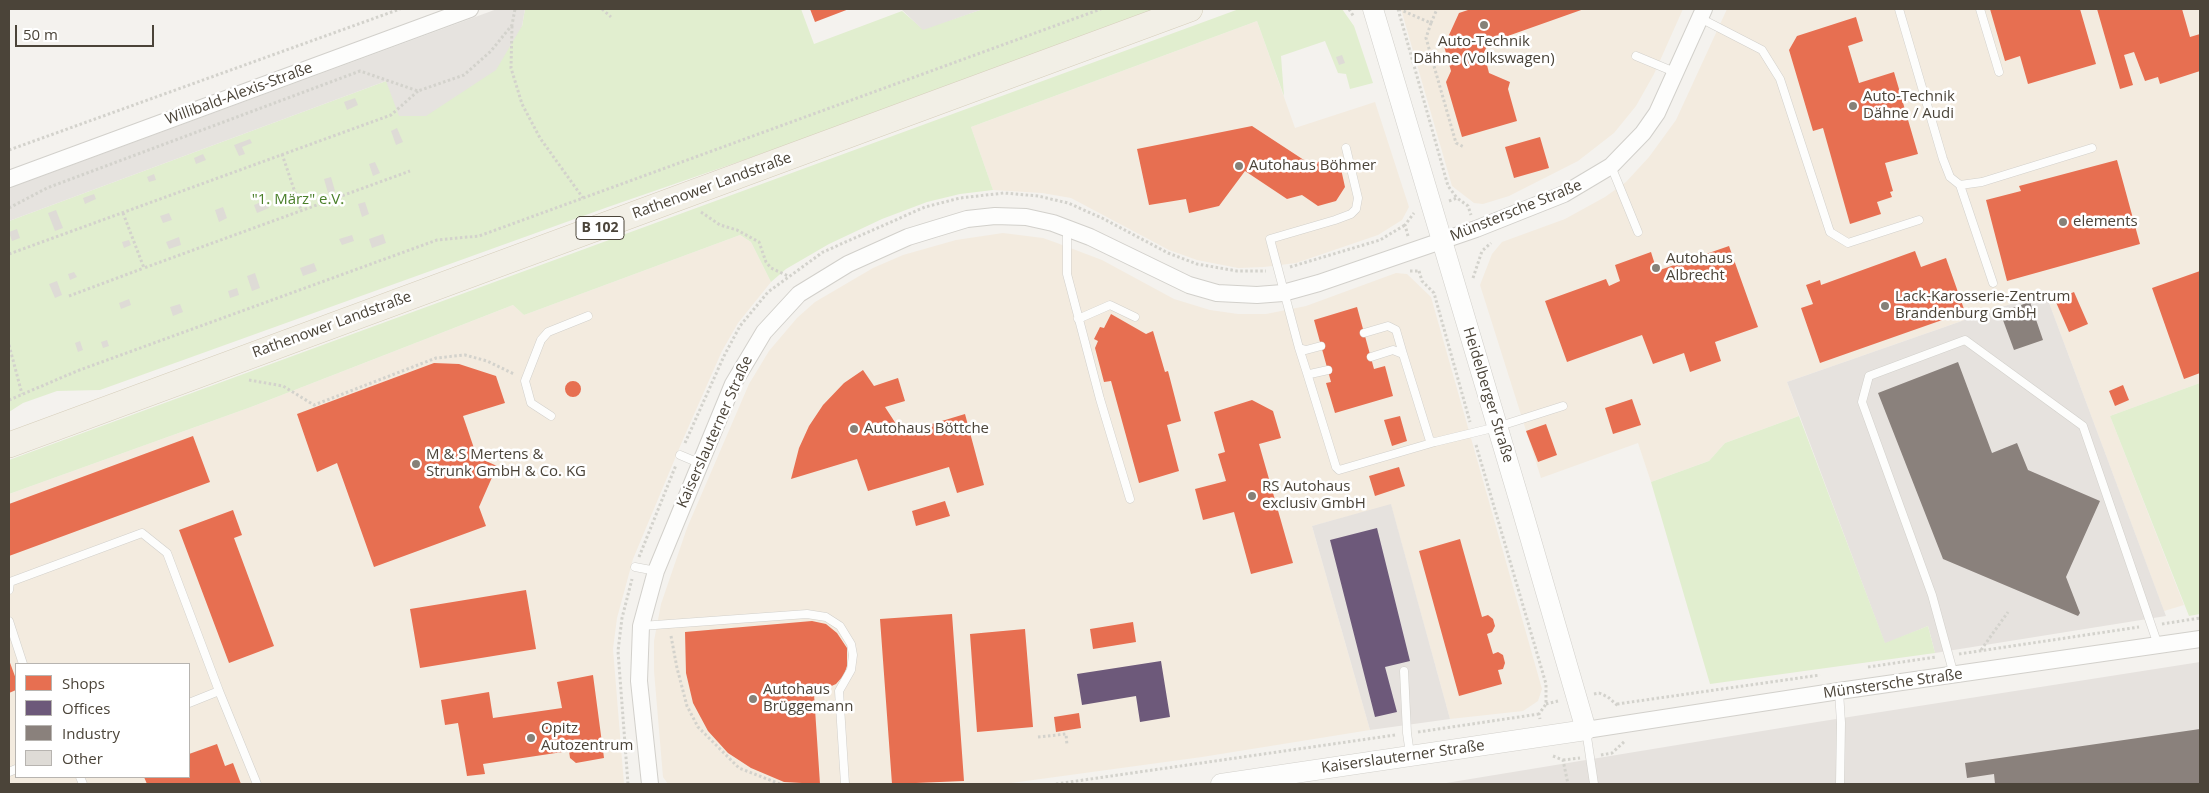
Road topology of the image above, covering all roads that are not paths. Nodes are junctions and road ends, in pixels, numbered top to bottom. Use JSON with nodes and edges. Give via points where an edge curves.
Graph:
{"nodes":[{"id":1,"x":470,"y":9,"type":"edge"},
{"id":2,"x":1190,"y":9,"type":"edge"},
{"id":3,"x":1373,"y":9,"type":"edge"},
{"id":4,"x":1899,"y":9,"type":"edge"},
{"id":5,"x":1980,"y":9,"type":"edge"},
{"id":6,"x":1702,"y":13,"type":"edge"},
{"id":7,"x":1636,"y":56,"type":"dead end"},
{"id":8,"x":1999,"y":72,"type":"dead end"},
{"id":9,"x":1677,"y":73,"type":"junction"},
{"id":10,"x":1346,"y":148,"type":"dead end"},
{"id":11,"x":2092,"y":148,"type":"dead end"},
{"id":12,"x":1610,"y":166,"type":"junction"},
{"id":13,"x":9,"y":179,"type":"edge"},
{"id":14,"x":1960,"y":185,"type":"junction"},
{"id":15,"x":1919,"y":220,"type":"dead end"},
{"id":16,"x":1067,"y":228,"type":"junction"},
{"id":17,"x":1638,"y":232,"type":"dead end"},
{"id":18,"x":1442,"y":241,"type":"junction"},
{"id":19,"x":1993,"y":283,"type":"dead end"},
{"id":20,"x":1283,"y":293,"type":"junction"},
{"id":21,"x":588,"y":316,"type":"dead end"},
{"id":22,"x":1135,"y":316,"type":"dead end"},
{"id":23,"x":1078,"y":320,"type":"junction"},
{"id":24,"x":1364,"y":333,"type":"dead end"},
{"id":25,"x":1321,"y":346,"type":"dead end"},
{"id":26,"x":1299,"y":348,"type":"junction"},
{"id":27,"x":1403,"y":354,"type":"junction"},
{"id":28,"x":1371,"y":357,"type":"dead end"},
{"id":29,"x":1328,"y":370,"type":"dead end"},
{"id":30,"x":1307,"y":373,"type":"junction"},
{"id":31,"x":1563,"y":406,"type":"dead end"},
{"id":32,"x":551,"y":416,"type":"dead end"},
{"id":33,"x":1498,"y":427,"type":"junction"},
{"id":34,"x":1435,"y":442,"type":"junction"},
{"id":35,"x":9,"y":445,"type":"edge"},
{"id":36,"x":680,"y":455,"type":"road end"},
{"id":37,"x":699,"y":463,"type":"junction"},
{"id":38,"x":1130,"y":499,"type":"dead end"},
{"id":39,"x":635,"y":567,"type":"road end"},
{"id":40,"x":656,"y":571,"type":"junction"},
{"id":41,"x":9,"y":590,"type":"edge"},
{"id":42,"x":9,"y":621,"type":"edge"},
{"id":43,"x":640,"y":626,"type":"junction"},
{"id":44,"x":2200,"y":639,"type":"edge"},
{"id":45,"x":2158,"y":645,"type":"junction"},
{"id":46,"x":24,"y":663,"type":"edge"},
{"id":47,"x":1404,"y":671,"type":"dead end"},
{"id":48,"x":1954,"y":675,"type":"junction"},
{"id":49,"x":219,"y":691,"type":"junction"},
{"id":50,"x":1839,"y":691,"type":"junction"},
{"id":51,"x":190,"y":702,"type":"edge"},
{"id":52,"x":1586,"y":730,"type":"junction"},
{"id":53,"x":1410,"y":756,"type":"junction"},
{"id":54,"x":257,"y":784,"type":"edge"},
{"id":55,"x":650,"y":784,"type":"edge"},
{"id":56,"x":845,"y":784,"type":"edge"},
{"id":57,"x":1221,"y":784,"type":"edge"},
{"id":58,"x":1594,"y":784,"type":"edge"},
{"id":59,"x":1840,"y":784,"type":"edge"}],
"edges":[{"from":1,"to":13,"type":"street","name":"Willibald-Alexis-Straße"},
{"from":2,"to":35,"type":"main road","name":"Rathenower Landstraße","number":"B 102"},
{"from":3,"to":18,"type":"street","name":"Heidelberger Straße"},
{"from":4,"to":14,"type":"lane","via":[[1943,160],[1950,177]]},
{"from":5,"to":8,"type":"lane"},
{"from":6,"to":9,"type":"street","name":"Münstersche Straße"},
{"from":6,"to":15,"type":"lane","via":[[1762,50],[1780,79],[1830,232],[1848,243]]},
{"from":7,"to":9,"type":"lane"},
{"from":9,"to":12,"type":"street","name":"Münstersche Straße","via":[[1657,113]]},
{"from":10,"to":20,"type":"lane","via":[[1358,198],[1356,209],[1336,220],[1270,239]]},
{"from":11,"to":14,"type":"lane","via":[[1982,182]]},
{"from":12,"to":17,"type":"lane"},
{"from":12,"to":18,"type":"street","name":"Münstersche Straße","via":[[1564,194]]},
{"from":14,"to":19,"type":"lane"},
{"from":16,"to":20,"type":"street","name":"Kaiserslauterner Straße","via":[[1189,285],[1217,293]]},
{"from":16,"to":23,"type":"lane","via":[[1067,274]]},
{"from":16,"to":37,"type":"street","name":"Kaiserslauterner Straße","via":[[1026,217],[966,219],[908,236],[823,278],[799,294],[764,332],[733,384]]},
{"from":18,"to":20,"type":"street","name":"Kaiserslauterner Straße"},
{"from":18,"to":33,"type":"street","name":"Heidelberger Straße"},
{"from":20,"to":26,"type":"lane"},
{"from":21,"to":32,"type":"lane","via":[[548,332],[541,340],[525,382],[531,403]]},
{"from":22,"to":23,"type":"lane","via":[[1110,305]]},
{"from":23,"to":38,"type":"lane"},
{"from":24,"to":27,"type":"lane","via":[[1388,326],[1396,330]]},
{"from":25,"to":26,"type":"lane","via":[[1306,350]]},
{"from":26,"to":30,"type":"lane"},
{"from":27,"to":28,"type":"lane","via":[[1393,350]]},
{"from":27,"to":34,"type":"lane","via":[[1430,441]]},
{"from":29,"to":30,"type":"lane"},
{"from":30,"to":34,"type":"lane","via":[[1339,470]]},
{"from":31,"to":33,"type":"lane"},
{"from":33,"to":34,"type":"lane"},
{"from":33,"to":52,"type":"street","name":"Heidelberger Straße"},
{"from":36,"to":37,"type":"lane"},
{"from":37,"to":40,"type":"street","name":"Kaiserslauterner Straße"},
{"from":39,"to":40,"type":"lane"},
{"from":40,"to":43,"type":"street","name":"Kaiserslauterner Straße"},
{"from":41,"to":49,"type":"lane","via":[[10,582],[142,533],[167,553]]},
{"from":42,"to":46,"type":"lane"},
{"from":43,"to":55,"type":"street","name":"Kaiserslauterner Straße","via":[[639,681]]},
{"from":43,"to":56,"type":"lane","via":[[807,614],[826,617],[840,626],[851,644],[853,655],[851,670],[839,691]]},
{"from":44,"to":45,"type":"street","name":"Münstersche Straße"},
{"from":45,"to":48,"type":"street","name":"Münstersche Straße"},
{"from":45,"to":48,"type":"lane","via":[[2083,426],[1965,340],[1869,376],[1862,402],[1932,595]]},
{"from":47,"to":53,"type":"lane"},
{"from":48,"to":50,"type":"street","name":"Münstersche Straße"},
{"from":49,"to":51,"type":"lane"},
{"from":49,"to":54,"type":"lane"},
{"from":50,"to":52,"type":"street","name":"Münstersche Straße"},
{"from":50,"to":59,"type":"lane"},
{"from":52,"to":53,"type":"street","name":"Kaiserslauterner Straße"},
{"from":52,"to":58,"type":"lane","name":"Heidelberger Straße"},
{"from":53,"to":57,"type":"street","name":"Kaiserslauterner Straße"}]}
